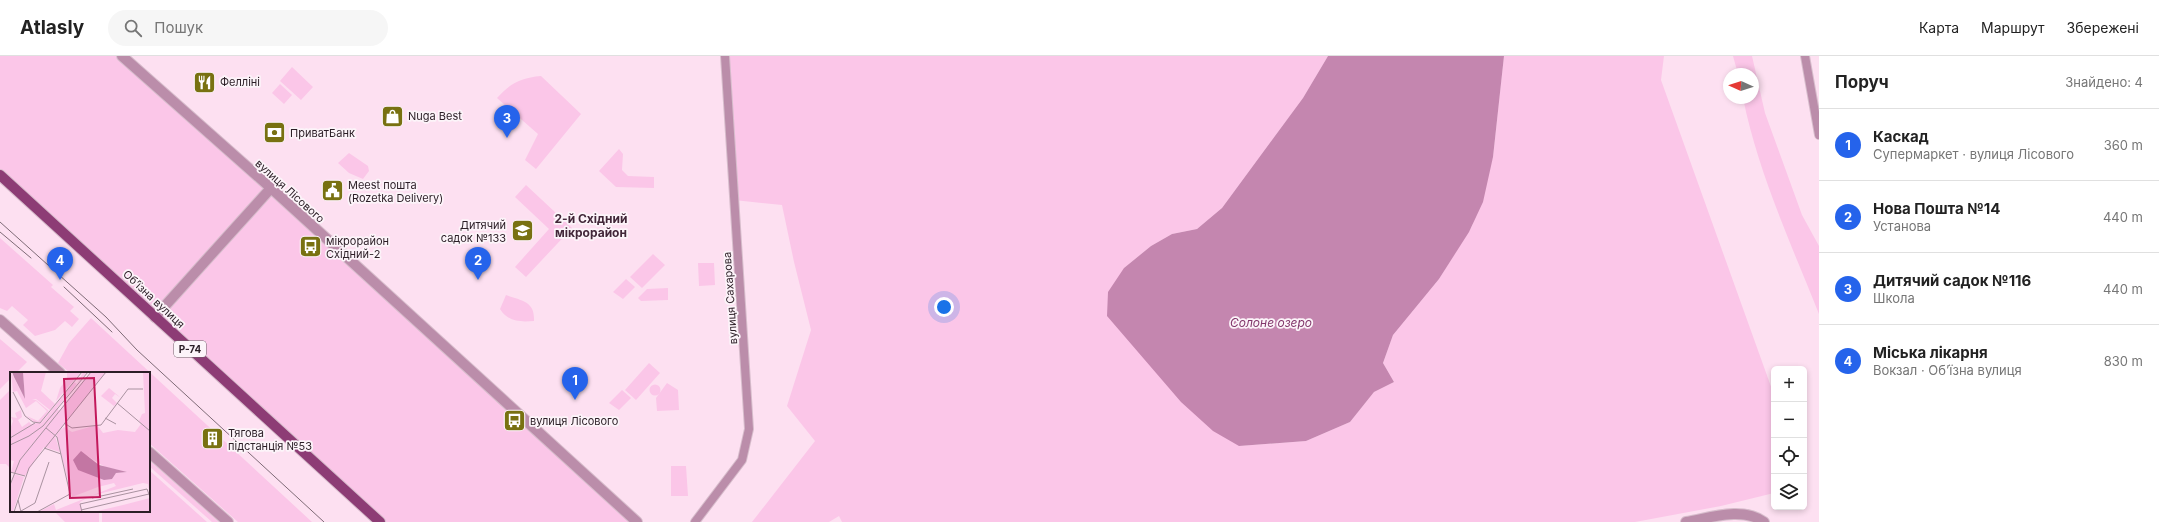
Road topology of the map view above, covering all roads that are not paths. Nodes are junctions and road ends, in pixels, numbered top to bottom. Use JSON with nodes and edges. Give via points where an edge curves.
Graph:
{"nodes":[{"id":1,"x":122,"y":56,"type":"edge"},
{"id":2,"x":725,"y":56,"type":"edge"},
{"id":3,"x":1805,"y":56,"type":"edge"},
{"id":4,"x":1819,"y":135,"type":"edge"},
{"id":5,"x":0,"y":175,"type":"edge"},
{"id":6,"x":271,"y":188,"type":"junction"},
{"id":7,"x":155,"y":317,"type":"junction"},
{"id":8,"x":0,"y":320,"type":"edge"},
{"id":9,"x":59,"y":372,"type":"edge"},
{"id":10,"x":150,"y":453,"type":"edge"},
{"id":11,"x":228,"y":522,"type":"edge"},
{"id":12,"x":380,"y":522,"type":"edge"},
{"id":13,"x":637,"y":522,"type":"edge"},
{"id":14,"x":695,"y":522,"type":"edge"},
{"id":15,"x":1686,"y":522,"type":"edge"},
{"id":16,"x":1764,"y":522,"type":"edge"}],
"edges":[{"from":1,"to":6,"type":"street","name":"вулиця Лісового"},
{"from":2,"to":14,"type":"street","name":"вулиця Сахарова","via":[[749,429],[742,460]]},
{"from":3,"to":4,"type":"street"},
{"from":5,"to":7,"type":"main road","name":"Обʼїзна вулиця","number":"Р-74"},
{"from":6,"to":7,"type":"street"},
{"from":6,"to":13,"type":"street","name":"вулиця Лісового"},
{"from":7,"to":12,"type":"main road","name":"Обʼїзна вулиця","number":"Р-74"},
{"from":8,"to":9,"type":"street"},
{"from":10,"to":11,"type":"street"},
{"from":15,"to":16,"type":"street","via":[[1737,514],[1757,517]]}]}
